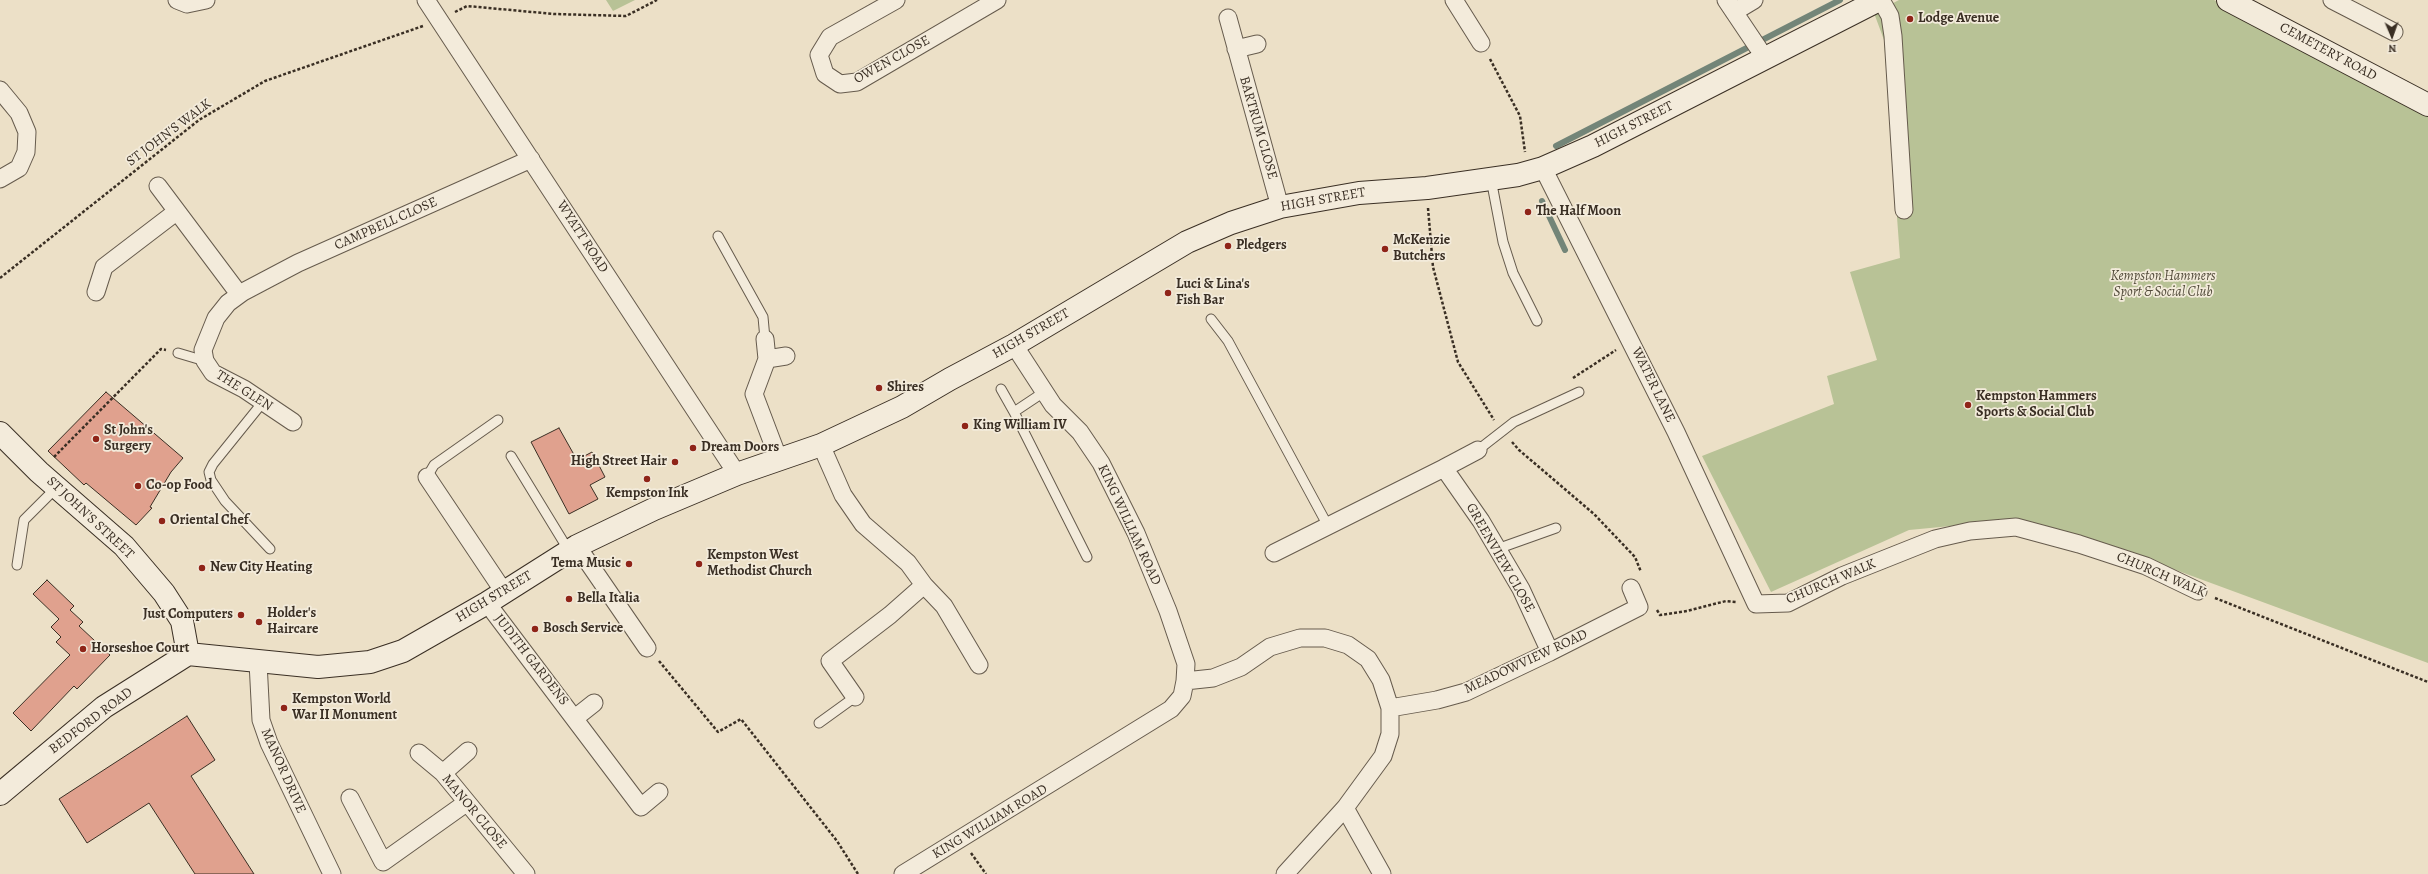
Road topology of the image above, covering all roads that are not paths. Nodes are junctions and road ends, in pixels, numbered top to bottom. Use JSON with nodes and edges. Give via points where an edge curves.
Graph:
{"nodes":[{"id":1,"x":206,"y":0,"type":"edge"},
{"id":2,"x":426,"y":0,"type":"edge"},
{"id":3,"x":896,"y":0,"type":"edge"},
{"id":4,"x":997,"y":0,"type":"edge"},
{"id":5,"x":1454,"y":0,"type":"edge"},
{"id":6,"x":1754,"y":0,"type":"edge"},
{"id":7,"x":1880,"y":0,"type":"edge"},
{"id":8,"x":2228,"y":0,"type":"edge"},
{"id":9,"x":2336,"y":1,"type":"edge"},
{"id":10,"x":182,"y":2,"type":"edge"},
{"id":11,"x":1730,"y":6,"type":"edge"},
{"id":12,"x":1228,"y":18,"type":"dead end"},
{"id":13,"x":2394,"y":32,"type":"dead end"},
{"id":14,"x":1481,"y":43,"type":"road end"},
{"id":15,"x":1257,"y":44,"type":"dead end"},
{"id":16,"x":1759,"y":48,"type":"junction"},
{"id":17,"x":1236,"y":49,"type":"junction"},
{"id":18,"x":0,"y":90,"type":"edge"},
{"id":19,"x":2428,"y":105,"type":"edge"},
{"id":20,"x":531,"y":159,"type":"junction"},
{"id":21,"x":1543,"y":168,"type":"junction"},
{"id":22,"x":0,"y":179,"type":"edge"},
{"id":23,"x":1491,"y":179,"type":"junction"},
{"id":24,"x":158,"y":186,"type":"dead end"},
{"id":25,"x":1280,"y":207,"type":"junction"},
{"id":26,"x":1904,"y":210,"type":"dead end"},
{"id":27,"x":176,"y":212,"type":"junction"},
{"id":28,"x":718,"y":236,"type":"dead end"},
{"id":29,"x":96,"y":292,"type":"dead end"},
{"id":30,"x":241,"y":293,"type":"junction"},
{"id":31,"x":1211,"y":319,"type":"dead end"},
{"id":32,"x":1537,"y":322,"type":"dead end"},
{"id":33,"x":765,"y":339,"type":"joint"},
{"id":34,"x":1014,"y":345,"type":"junction"},
{"id":35,"x":178,"y":353,"type":"road end"},
{"id":36,"x":786,"y":356,"type":"dead end"},
{"id":37,"x":767,"y":359,"type":"junction"},
{"id":38,"x":205,"y":361,"type":"junction"},
{"id":39,"x":1001,"y":389,"type":"dead end"},
{"id":40,"x":1044,"y":392,"type":"junction"},
{"id":41,"x":1579,"y":392,"type":"dead end"},
{"id":42,"x":262,"y":402,"type":"junction"},
{"id":43,"x":1014,"y":412,"type":"junction"},
{"id":44,"x":498,"y":420,"type":"dead end"},
{"id":45,"x":292,"y":422,"type":"dead end"},
{"id":46,"x":0,"y":433,"type":"edge"},
{"id":47,"x":821,"y":445,"type":"junction"},
{"id":48,"x":1478,"y":450,"type":"joint"},
{"id":49,"x":511,"y":456,"type":"dead end"},
{"id":50,"x":780,"y":460,"type":"junction"},
{"id":51,"x":1444,"y":468,"type":"junction"},
{"id":52,"x":737,"y":474,"type":"junction"},
{"id":53,"x":427,"y":477,"type":"joint"},
{"id":54,"x":57,"y":487,"type":"junction"},
{"id":55,"x":1328,"y":526,"type":"junction"},
{"id":56,"x":1556,"y":528,"type":"dead end"},
{"id":57,"x":573,"y":548,"type":"junction"},
{"id":58,"x":270,"y":549,"type":"dead end"},
{"id":59,"x":1497,"y":549,"type":"junction"},
{"id":60,"x":1274,"y":553,"type":"dead end"},
{"id":61,"x":1087,"y":556,"type":"dead end"},
{"id":62,"x":16,"y":565,"type":"dead end"},
{"id":63,"x":1638,"y":583,"type":"road end"},
{"id":64,"x":924,"y":585,"type":"junction"},
{"id":65,"x":2198,"y":591,"type":"road end"},
{"id":66,"x":496,"y":597,"type":"junction"},
{"id":67,"x":1756,"y":604,"type":"joint"},
{"id":68,"x":647,"y":648,"type":"road end"},
{"id":69,"x":1550,"y":652,"type":"junction"},
{"id":70,"x":188,"y":654,"type":"junction"},
{"id":71,"x":258,"y":662,"type":"junction"},
{"id":72,"x":979,"y":665,"type":"dead end"},
{"id":73,"x":1186,"y":681,"type":"junction"},
{"id":74,"x":855,"y":697,"type":"joint"},
{"id":75,"x":594,"y":703,"type":"dead end"},
{"id":76,"x":1390,"y":708,"type":"junction"},
{"id":77,"x":576,"y":718,"type":"junction"},
{"id":78,"x":819,"y":723,"type":"dead end"},
{"id":79,"x":468,"y":751,"type":"dead end"},
{"id":80,"x":419,"y":753,"type":"dead end"},
{"id":81,"x":443,"y":773,"type":"junction"},
{"id":82,"x":659,"y":792,"type":"dead end"},
{"id":83,"x":0,"y":794,"type":"edge"},
{"id":84,"x":350,"y":798,"type":"dead end"},
{"id":85,"x":466,"y":803,"type":"junction"},
{"id":86,"x":1345,"y":808,"type":"junction"},
{"id":87,"x":332,"y":874,"type":"edge"},
{"id":88,"x":526,"y":874,"type":"edge"},
{"id":89,"x":903,"y":874,"type":"edge"},
{"id":90,"x":1285,"y":874,"type":"edge"},
{"id":91,"x":1382,"y":874,"type":"edge"}],
"edges":[{"from":1,"to":10,"type":"street"},
{"from":2,"to":20,"type":"street","name":"WYATT ROAD"},
{"from":3,"to":4,"type":"street","name":"OWEN CLOSE","via":[[830,37],[819,55],[825,74],[840,84],[857,82]]},
{"from":5,"to":14,"type":"street"},
{"from":6,"to":11,"type":"street"},
{"from":7,"to":16,"type":"main road","name":"HIGH STREET"},
{"from":7,"to":26,"type":"street","via":[[1890,16],[1893,36]]},
{"from":8,"to":19,"type":"main road","name":"CEMETERY ROAD"},
{"from":9,"to":13,"type":"street"},
{"from":11,"to":16,"type":"street"},
{"from":12,"to":17,"type":"street","name":"BARTRUM CLOSE"},
{"from":15,"to":17,"type":"street"},
{"from":16,"to":21,"type":"main road","name":"HIGH STREET","via":[[1593,146]]},
{"from":17,"to":25,"type":"street","name":"BARTRUM CLOSE"},
{"from":18,"to":22,"type":"street","via":[[19,113],[26,132],[26,152],[19,168]]},
{"from":20,"to":30,"type":"street","name":"CAMPBELL CLOSE","via":[[298,263]]},
{"from":20,"to":52,"type":"street","name":"WYATT ROAD"},
{"from":21,"to":23,"type":"main road","name":"HIGH STREET"},
{"from":21,"to":67,"type":"street","name":"WATER LANE","via":[[1676,432]]},
{"from":23,"to":25,"type":"main road","name":"HIGH STREET","via":[[1426,188],[1359,193]]},
{"from":23,"to":32,"type":"lane","via":[[1503,242],[1514,273]]},
{"from":24,"to":27,"type":"street"},
{"from":25,"to":34,"type":"main road","name":"HIGH STREET","via":[[1231,223],[1187,242]]},
{"from":27,"to":29,"type":"street","via":[[104,267]]},
{"from":27,"to":30,"type":"street"},
{"from":28,"to":33,"type":"lane","via":[[763,317]]},
{"from":30,"to":38,"type":"street","name":"THE GLEN","via":[[228,303],[216,318],[203,350]]},
{"from":31,"to":55,"type":"lane","via":[[1228,341]]},
{"from":33,"to":37,"type":"street"},
{"from":34,"to":40,"type":"street","name":"KING WILLIAM ROAD"},
{"from":34,"to":47,"type":"main road","name":"HIGH STREET","via":[[902,408]]},
{"from":35,"to":38,"type":"lane"},
{"from":36,"to":37,"type":"street"},
{"from":37,"to":50,"type":"street","via":[[754,394]]},
{"from":38,"to":42,"type":"street","name":"THE GLEN","via":[[213,373],[244,389]]},
{"from":39,"to":43,"type":"lane"},
{"from":40,"to":43,"type":"lane"},
{"from":40,"to":73,"type":"street","name":"KING WILLIAM ROAD","via":[[1053,405],[1080,432],[1102,463],[1133,526],[1168,611],[1186,664]]},
{"from":41,"to":48,"type":"lane","via":[[1514,422]]},
{"from":42,"to":45,"type":"street","name":"THE GLEN"},
{"from":42,"to":58,"type":"lane","via":[[209,472],[211,480],[225,501]]},
{"from":43,"to":61,"type":"lane"},
{"from":44,"to":53,"type":"lane","via":[[434,465]]},
{"from":46,"to":54,"type":"main road","name":"ST JOHN'S STREET"},
{"from":47,"to":50,"type":"main road","name":"HIGH STREET"},
{"from":47,"to":64,"type":"street","via":[[843,495],[864,524],[908,563]]},
{"from":48,"to":51,"type":"street"},
{"from":49,"to":57,"type":"lane"},
{"from":50,"to":52,"type":"main road","name":"HIGH STREET"},
{"from":51,"to":55,"type":"street"},
{"from":51,"to":59,"type":"street","name":"GREENVIEW CLOSE"},
{"from":52,"to":57,"type":"main road","name":"HIGH STREET","via":[[654,509]]},
{"from":53,"to":66,"type":"street","name":"JUDITH GARDENS","via":[[456,522]]},
{"from":54,"to":62,"type":"lane","via":[[24,520]]},
{"from":54,"to":70,"type":"main road","name":"ST JOHN'S STREET","via":[[124,546],[164,593],[182,621]]},
{"from":55,"to":60,"type":"street"},
{"from":56,"to":59,"type":"lane"},
{"from":57,"to":66,"type":"main road","name":"HIGH STREET"},
{"from":57,"to":68,"type":"street"},
{"from":59,"to":69,"type":"street","name":"GREENVIEW CLOSE","via":[[1521,589]]},
{"from":63,"to":69,"type":"street","name":"MEADOWVIEW ROAD","via":[[1639,607]]},
{"from":64,"to":72,"type":"street","via":[[944,606]]},
{"from":64,"to":74,"type":"street","via":[[830,661]]},
{"from":65,"to":67,"type":"street","name":"CHURCH WALK","via":[[2146,566],[2016,527],[1970,531],[1935,539],[1842,576],[1788,603]]},
{"from":66,"to":71,"type":"main road","name":"HIGH STREET","via":[[404,651],[370,662],[318,667]]},
{"from":66,"to":77,"type":"street","name":"JUDITH GARDENS"},
{"from":69,"to":76,"type":"street","name":"MEADOWVIEW ROAD","via":[[1466,692]]},
{"from":70,"to":71,"type":"main road","name":"HIGH STREET"},
{"from":70,"to":83,"type":"main road","name":"BEDFORD ROAD","via":[[104,708]]},
{"from":71,"to":87,"type":"street","name":"MANOR DRIVE","via":[[261,720],[269,743]]},
{"from":73,"to":76,"type":"street","via":[[1213,678],[1241,667],[1270,647],[1300,638],[1325,638],[1348,645],[1368,659],[1381,680]]},
{"from":73,"to":89,"type":"street","name":"KING WILLIAM ROAD","via":[[1182,696],[1171,709]]},
{"from":74,"to":78,"type":"lane"},
{"from":75,"to":77,"type":"street","name":"JUDITH GARDENS"},
{"from":76,"to":86,"type":"street","via":[[1390,734],[1383,756]]},
{"from":77,"to":82,"type":"street","name":"JUDITH GARDENS","via":[[641,807]]},
{"from":79,"to":81,"type":"street"},
{"from":80,"to":81,"type":"street","name":"MANOR CLOSE"},
{"from":81,"to":85,"type":"street","name":"MANOR CLOSE"},
{"from":84,"to":85,"type":"street","via":[[383,862]]},
{"from":85,"to":88,"type":"street","name":"MANOR CLOSE"},
{"from":86,"to":90,"type":"street"},
{"from":86,"to":91,"type":"street"}]}
